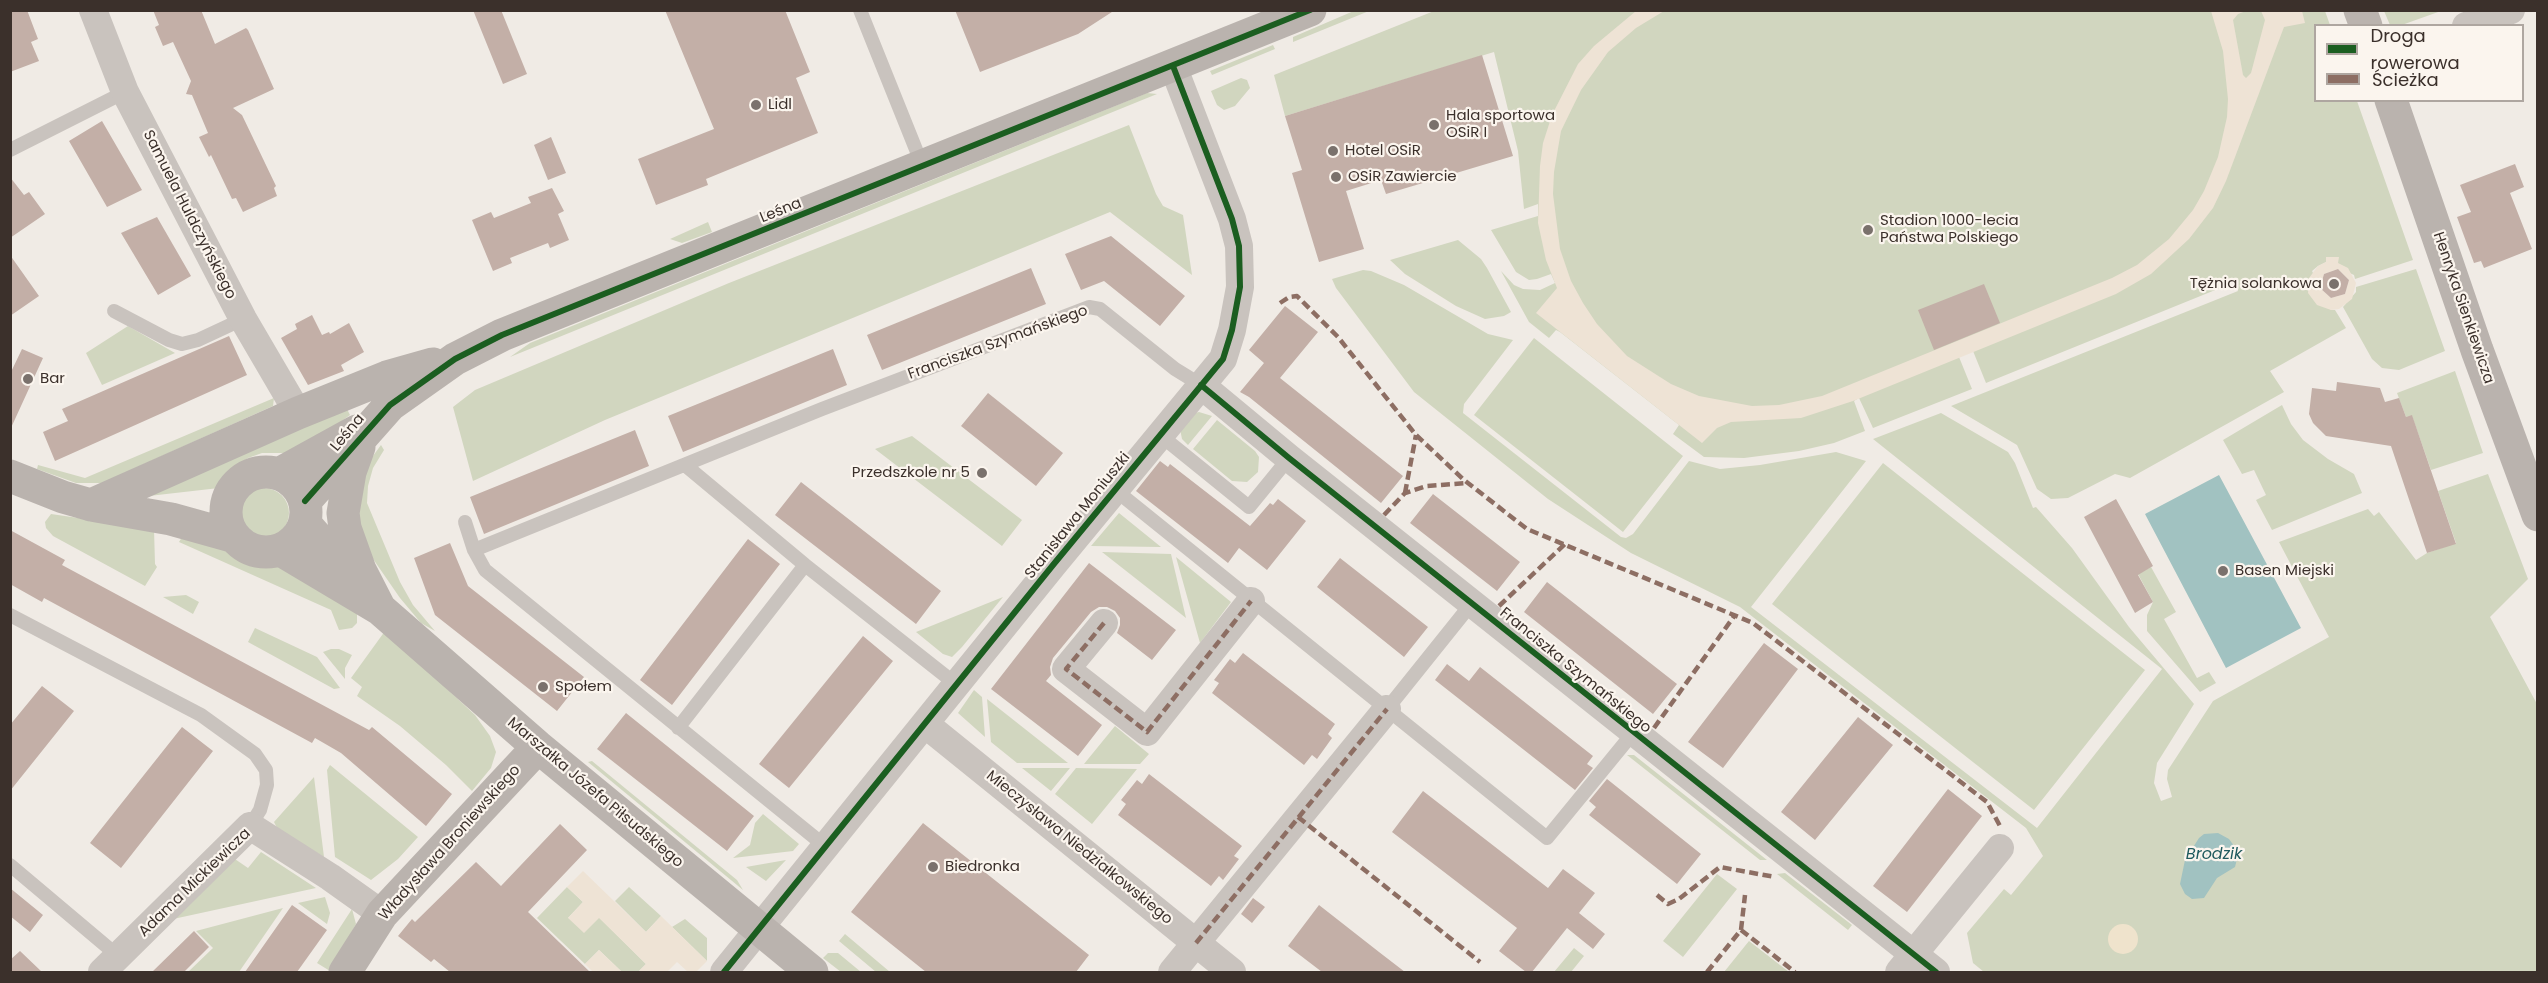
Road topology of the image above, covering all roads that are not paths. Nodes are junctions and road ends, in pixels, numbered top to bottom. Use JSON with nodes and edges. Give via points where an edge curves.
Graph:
{"nodes":[{"id":1,"x":93,"y":10,"type":"edge"},
{"id":2,"x":860,"y":10,"type":"edge"},
{"id":3,"x":1310,"y":10,"type":"edge"},
{"id":4,"x":2511,"y":10,"type":"edge"},
{"id":5,"x":2472,"y":24,"type":"edge"},
{"id":6,"x":1173,"y":66,"type":"junction"},
{"id":7,"x":125,"y":92,"type":"junction"},
{"id":8,"x":2392,"y":102,"type":"edge"},
{"id":9,"x":10,"y":150,"type":"edge"},
{"id":10,"x":923,"y":167,"type":"junction"},
{"id":11,"x":114,"y":311,"type":"dead end"},
{"id":12,"x":243,"y":319,"type":"junction"},
{"id":13,"x":455,"y":359,"type":"junction"},
{"id":14,"x":1201,"y":386,"type":"junction"},
{"id":15,"x":298,"y":413,"type":"junction"},
{"id":16,"x":367,"y":430,"type":"junction"},
{"id":17,"x":1160,"y":435,"type":"junction"},
{"id":18,"x":1289,"y":458,"type":"junction"},
{"id":19,"x":685,"y":465,"type":"junction"},
{"id":20,"x":279,"y":474,"type":"junction"},
{"id":21,"x":10,"y":476,"type":"edge"},
{"id":22,"x":1114,"y":489,"type":"junction"},
{"id":23,"x":230,"y":494,"type":"junction"},
{"id":24,"x":91,"y":505,"type":"junction"},
{"id":25,"x":134,"y":512,"type":"junction"},
{"id":26,"x":305,"y":513,"type":"junction"},
{"id":27,"x":2538,"y":515,"type":"edge"},
{"id":28,"x":465,"y":522,"type":"dead end"},
{"id":29,"x":232,"y":536,"type":"junction"},
{"id":30,"x":281,"y":550,"type":"junction"},
{"id":31,"x":474,"y":550,"type":"junction"},
{"id":32,"x":805,"y":565,"type":"junction"},
{"id":33,"x":1251,"y":601,"type":"junction"},
{"id":34,"x":1472,"y":603,"type":"junction"},
{"id":35,"x":380,"y":609,"type":"junction"},
{"id":36,"x":10,"y":615,"type":"edge"},
{"id":37,"x":1104,"y":622,"type":"dead end"},
{"id":38,"x":957,"y":685,"type":"junction"},
{"id":39,"x":1387,"y":709,"type":"junction"},
{"id":40,"x":925,"y":724,"type":"junction"},
{"id":41,"x":678,"y":728,"type":"junction"},
{"id":42,"x":1633,"y":733,"type":"junction"},
{"id":43,"x":538,"y":747,"type":"junction"},
{"id":44,"x":250,"y":826,"type":"junction"},
{"id":45,"x":825,"y":846,"type":"junction"},
{"id":46,"x":2000,"y":848,"type":"dead end"},
{"id":47,"x":10,"y":865,"type":"edge"},
{"id":48,"x":382,"y":914,"type":"junction"},
{"id":49,"x":759,"y":929,"type":"junction"},
{"id":50,"x":1196,"y":943,"type":"junction"},
{"id":51,"x":110,"y":964,"type":"edge"},
{"id":52,"x":1906,"y":964,"type":"edge"},
{"id":53,"x":345,"y":972,"type":"edge"},
{"id":54,"x":724,"y":972,"type":"edge"},
{"id":55,"x":812,"y":972,"type":"edge"},
{"id":56,"x":1172,"y":972,"type":"edge"},
{"id":57,"x":1232,"y":972,"type":"edge"},
{"id":58,"x":1936,"y":972,"type":"edge"}],
"edges":[{"from":1,"to":7,"type":"street","name":"Samuela Huldczyńskiego"},
{"from":2,"to":10,"type":"lane"},
{"from":3,"to":6,"type":"street","name":"Leśna"},
{"from":4,"to":5,"type":"street"},
{"from":6,"to":10,"type":"street","name":"Leśna"},
{"from":6,"to":14,"type":"street","name":"Stanisława Moniuszki","via":[[1239,246],[1240,287],[1229,345]]},
{"from":7,"to":9,"type":"lane"},
{"from":7,"to":12,"type":"street","name":"Samuela Huldczyńskiego"},
{"from":8,"to":27,"type":"street","name":"Henryka Sienkiewicza"},
{"from":10,"to":13,"type":"street","name":"Leśna","via":[[502,335]]},
{"from":11,"to":12,"type":"lane","via":[[182,344]]},
{"from":12,"to":15,"type":"street","name":"Samuela Huldczyńskiego"},
{"from":13,"to":15,"type":"street","via":[[387,376]]},
{"from":13,"to":16,"type":"street","name":"Leśna","via":[[410,389]]},
{"from":14,"to":17,"type":"street","name":"Stanisława Moniuszki"},
{"from":14,"to":18,"type":"street","name":"Franciszka Szymańskiego"},
{"from":14,"to":19,"type":"lane","name":"Franciszka Szymańskiego","via":[[1100,309],[1089,307]]},
{"from":15,"to":24,"type":"street"},
{"from":16,"to":20,"type":"street","name":"Leśna"},
{"from":16,"to":26,"type":"street","name":"Leśna"},
{"from":16,"to":35,"type":"street","via":[[350,472],[343,513],[360,570]]},
{"from":17,"to":18,"type":"lane","via":[[1249,507]]},
{"from":17,"to":22,"type":"street","name":"Stanisława Moniuszki"},
{"from":18,"to":34,"type":"street","name":"Franciszka Szymańskiego"},
{"from":19,"to":31,"type":"lane","name":"Franciszka Szymańskiego"},
{"from":19,"to":32,"type":"lane"},
{"from":20,"to":23,"type":"street","via":[[253,474]]},
{"from":20,"to":26,"type":"street","via":[[299,489]]},
{"from":21,"to":24,"type":"street"},
{"from":22,"to":33,"type":"lane"},
{"from":22,"to":38,"type":"street","name":"Stanisława Moniuszki"},
{"from":23,"to":25,"type":"street"},
{"from":23,"to":29,"type":"street","via":[[225,516]]},
{"from":24,"to":25,"type":"street"},
{"from":25,"to":29,"type":"street"},
{"from":26,"to":30,"type":"street","via":[[297,538]]},
{"from":26,"to":35,"type":"street","name":"Marszałka Józefa Piłsudskiego"},
{"from":28,"to":31,"type":"lane"},
{"from":29,"to":30,"type":"street","via":[[261,552]]},
{"from":30,"to":35,"type":"street","name":"Marszałka Józefa Piłsudskiego"},
{"from":31,"to":41,"type":"lane","via":[[485,570]]},
{"from":32,"to":38,"type":"lane"},
{"from":32,"to":41,"type":"lane"},
{"from":33,"to":37,"type":"street","via":[[1147,732],[1066,669]]},
{"from":33,"to":39,"type":"lane"},
{"from":34,"to":39,"type":"lane"},
{"from":34,"to":42,"type":"street","name":"Franciszka Szymańskiego"},
{"from":35,"to":43,"type":"street","name":"Marszałka Józefa Piłsudskiego"},
{"from":36,"to":44,"type":"lane","via":[[201,715],[255,754],[266,770],[267,785],[260,810]]},
{"from":38,"to":40,"type":"street","name":"Stanisława Moniuszki"},
{"from":39,"to":42,"type":"lane","via":[[1548,838]]},
{"from":39,"to":50,"type":"street"},
{"from":40,"to":45,"type":"street","name":"Stanisława Moniuszki"},
{"from":40,"to":50,"type":"street","name":"Mieczysława Niedziałkowskiego"},
{"from":41,"to":45,"type":"lane"},
{"from":42,"to":52,"type":"street","name":"Franciszka Szymańskiego"},
{"from":43,"to":48,"type":"street","name":"Władysława Broniewskiego"},
{"from":43,"to":49,"type":"street","name":"Marszałka Józefa Piłsudskiego"},
{"from":44,"to":48,"type":"street","name":"Adama Mickiewicza"},
{"from":44,"to":51,"type":"street","name":"Adama Mickiewicza"},
{"from":45,"to":49,"type":"street","name":"Stanisława Moniuszki"},
{"from":46,"to":52,"type":"street"},
{"from":47,"to":51,"type":"lane"},
{"from":48,"to":53,"type":"street","name":"Władysława Broniewskiego"},
{"from":49,"to":54,"type":"street","name":"Stanisława Moniuszki"},
{"from":49,"to":55,"type":"street","name":"Marszałka Józefa Piłsudskiego"},
{"from":50,"to":56,"type":"street"},
{"from":50,"to":57,"type":"street","name":"Mieczysława Niedziałkowskiego"},
{"from":52,"to":58,"type":"street","name":"Franciszka Szymańskiego"}]}
